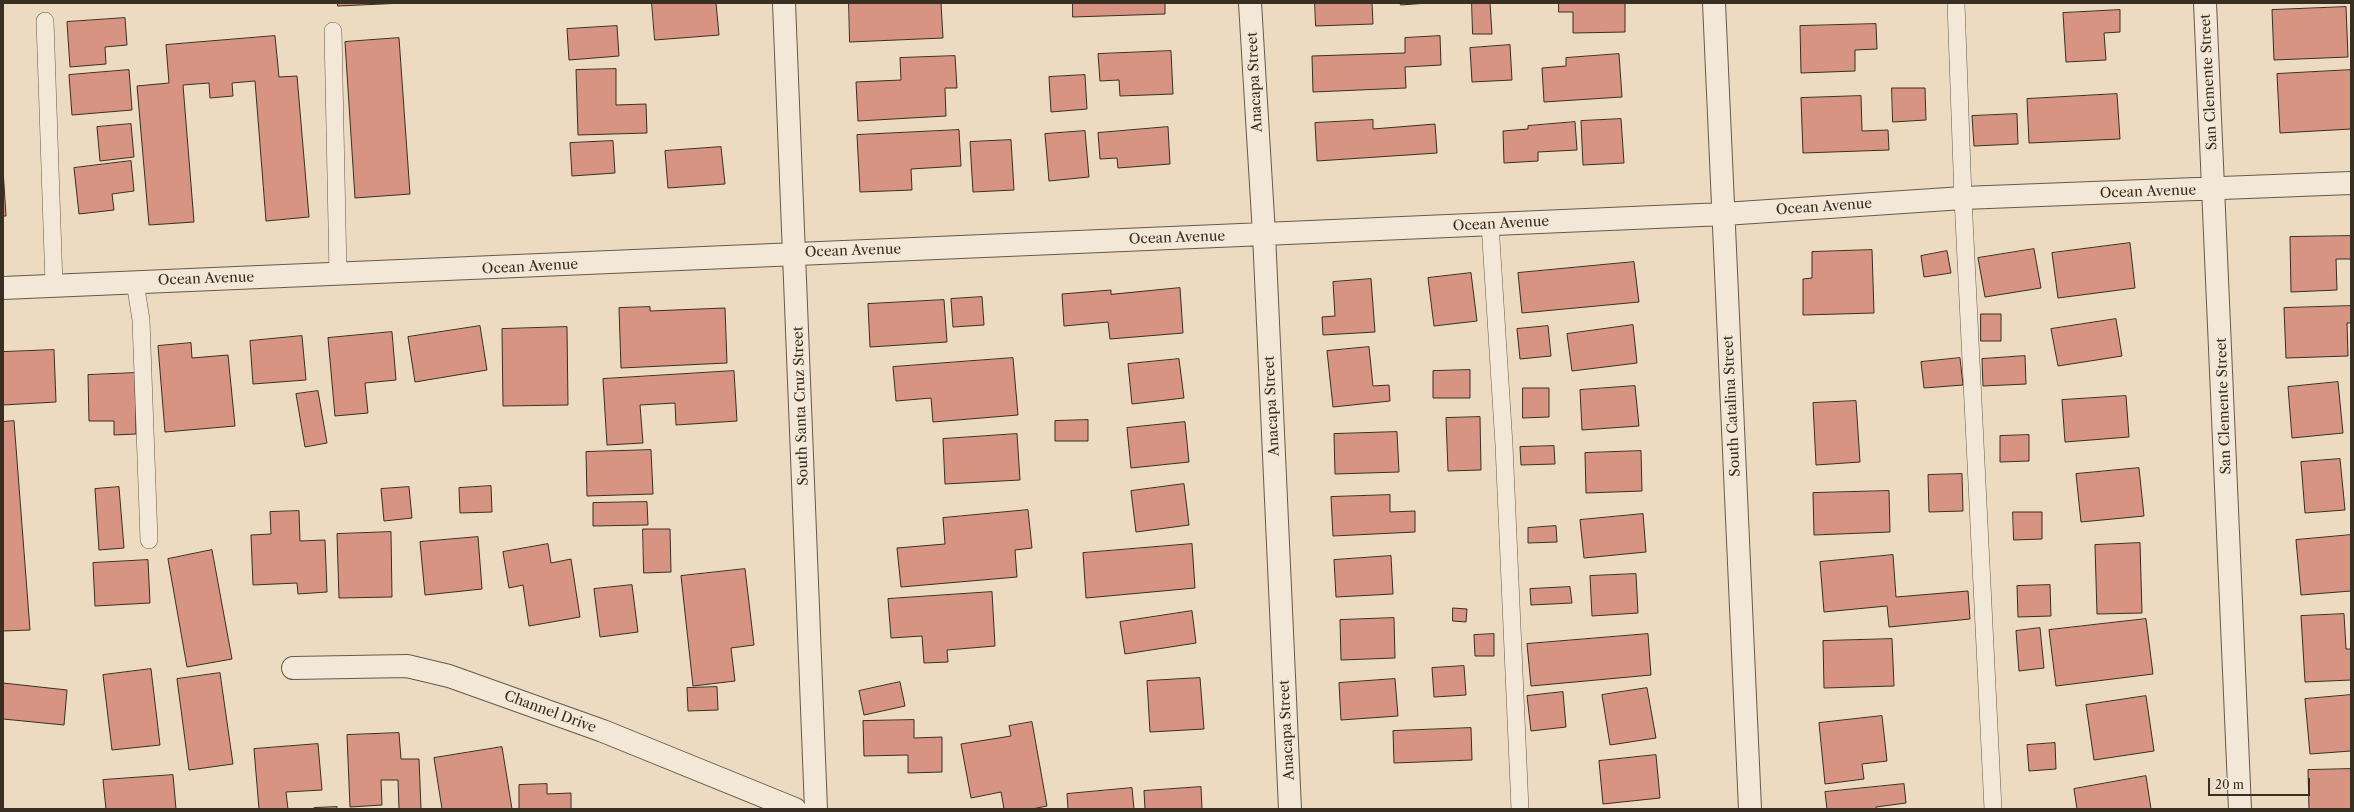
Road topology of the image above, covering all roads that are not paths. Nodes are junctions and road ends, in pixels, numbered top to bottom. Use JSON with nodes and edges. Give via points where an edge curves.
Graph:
{"nodes":[{"id":1,"x":784,"y":3,"type":"edge"},
{"id":2,"x":1250,"y":3,"type":"edge"},
{"id":3,"x":1714,"y":3,"type":"edge"},
{"id":4,"x":1956,"y":3,"type":"edge"},
{"id":5,"x":2205,"y":3,"type":"edge"},
{"id":6,"x":45,"y":21,"type":"dead end"},
{"id":7,"x":333,"y":31,"type":"dead end"},
{"id":8,"x":2351,"y":183,"type":"edge"},
{"id":9,"x":2215,"y":189,"type":"junction"},
{"id":10,"x":1963,"y":198,"type":"junction"},
{"id":11,"x":1724,"y":214,"type":"junction"},
{"id":12,"x":1490,"y":224,"type":"junction"},
{"id":13,"x":1264,"y":234,"type":"junction"},
{"id":14,"x":795,"y":253,"type":"junction"},
{"id":15,"x":338,"y":274,"type":"junction"},
{"id":16,"x":135,"y":282,"type":"junction"},
{"id":17,"x":54,"y":285,"type":"junction"},
{"id":18,"x":3,"y":288,"type":"edge"},
{"id":19,"x":150,"y":540,"type":"dead end"},
{"id":20,"x":293,"y":668,"type":"dead end"},
{"id":21,"x":795,"y":809,"type":"edge"},
{"id":22,"x":816,"y":809,"type":"edge"},
{"id":23,"x":1290,"y":809,"type":"edge"},
{"id":24,"x":1520,"y":809,"type":"edge"},
{"id":25,"x":1750,"y":809,"type":"edge"},
{"id":26,"x":1993,"y":809,"type":"edge"},
{"id":27,"x":2240,"y":809,"type":"edge"}],
"edges":[{"from":1,"to":14,"type":"street","name":"South Santa Cruz Street"},
{"from":2,"to":13,"type":"street","name":"Anacapa Street"},
{"from":3,"to":11,"type":"street","name":"South Catalina Street"},
{"from":4,"to":10,"type":"lane"},
{"from":5,"to":9,"type":"street","name":"San Clemente Street"},
{"from":6,"to":17,"type":"lane"},
{"from":7,"to":15,"type":"lane"},
{"from":8,"to":9,"type":"street","name":"Ocean Avenue"},
{"from":9,"to":10,"type":"street","name":"Ocean Avenue"},
{"from":9,"to":27,"type":"street","name":"San Clemente Street"},
{"from":10,"to":11,"type":"street","name":"Ocean Avenue"},
{"from":10,"to":26,"type":"lane"},
{"from":11,"to":12,"type":"street","name":"Ocean Avenue"},
{"from":11,"to":25,"type":"street","name":"South Catalina Street"},
{"from":12,"to":13,"type":"street","name":"Ocean Avenue"},
{"from":12,"to":24,"type":"lane","via":[[1504,445]]},
{"from":13,"to":14,"type":"street","name":"Ocean Avenue"},
{"from":13,"to":23,"type":"street","name":"Anacapa Street"},
{"from":14,"to":15,"type":"street","name":"Ocean Avenue"},
{"from":14,"to":22,"type":"street","name":"South Santa Cruz Street"},
{"from":15,"to":16,"type":"street","name":"Ocean Avenue"},
{"from":16,"to":17,"type":"street","name":"Ocean Avenue"},
{"from":16,"to":19,"type":"lane","via":[[141,320]]},
{"from":17,"to":18,"type":"street","name":"Ocean Avenue"},
{"from":20,"to":21,"type":"street","name":"Channel Drive","via":[[407,666],[449,676],[603,731]]}]}
